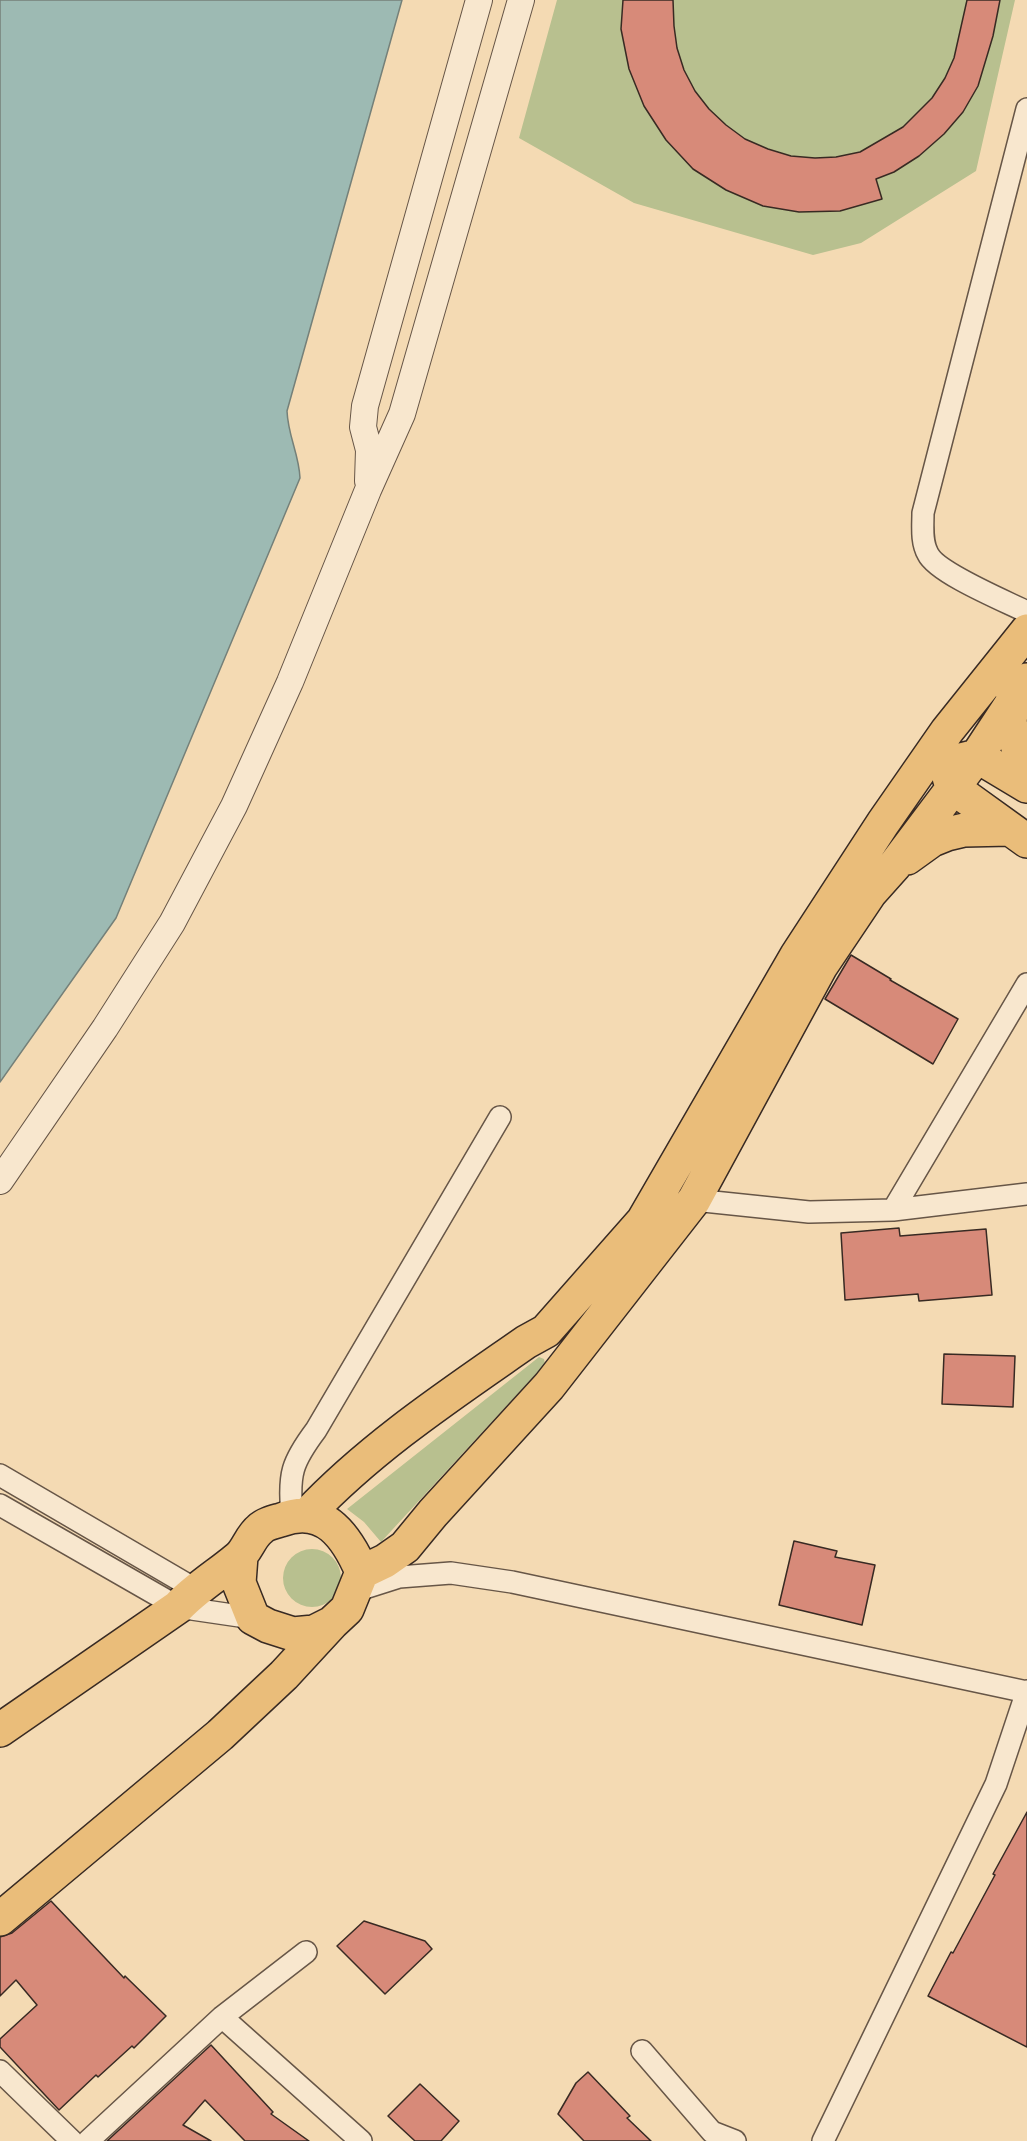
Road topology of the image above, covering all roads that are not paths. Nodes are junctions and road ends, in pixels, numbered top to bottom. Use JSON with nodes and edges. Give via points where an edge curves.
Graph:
{"nodes":[{"id":1,"x":479,"y":0,"type":"edge"},
{"id":2,"x":521,"y":0,"type":"edge"},
{"id":3,"x":1027,"y":109,"type":"edge"},
{"id":4,"x":368,"y":490,"type":"junction"},
{"id":5,"x":1026,"y":627,"type":"edge"},
{"id":6,"x":1019,"y":691,"type":"edge"},
{"id":7,"x":960,"y":768,"type":"junction"},
{"id":8,"x":1027,"y":776,"type":"edge"},
{"id":9,"x":1027,"y":786,"type":"edge"},
{"id":10,"x":883,"y":823,"type":"junction"},
{"id":11,"x":1019,"y":835,"type":"edge"},
{"id":12,"x":895,"y":865,"type":"junction"},
{"id":13,"x":1027,"y":984,"type":"edge"},
{"id":14,"x":500,"y":1118,"type":"dead end"},
{"id":15,"x":0,"y":1181,"type":"edge"},
{"id":16,"x":1027,"y":1194,"type":"edge"},
{"id":17,"x":694,"y":1200,"type":"junction"},
{"id":18,"x":893,"y":1210,"type":"junction"},
{"id":19,"x":546,"y":1332,"type":"junction"},
{"id":20,"x":575,"y":1352,"type":"junction"},
{"id":21,"x":0,"y":1475,"type":"edge"},
{"id":22,"x":0,"y":1505,"type":"edge"},
{"id":23,"x":300,"y":1515,"type":"junction"},
{"id":24,"x":241,"y":1556,"type":"junction"},
{"id":25,"x":359,"y":1581,"type":"junction"},
{"id":26,"x":186,"y":1598,"type":"junction"},
{"id":27,"x":253,"y":1617,"type":"junction"},
{"id":28,"x":332,"y":1623,"type":"junction"},
{"id":29,"x":1027,"y":1692,"type":"edge"},
{"id":30,"x":0,"y":1730,"type":"edge"},
{"id":31,"x":0,"y":1919,"type":"edge"},
{"id":32,"x":306,"y":1952,"type":"dead end"},
{"id":33,"x":222,"y":2017,"type":"junction"},
{"id":34,"x":642,"y":2051,"type":"dead end"},
{"id":35,"x":0,"y":2071,"type":"edge"},
{"id":36,"x":72,"y":2141,"type":"edge"},
{"id":37,"x":88,"y":2141,"type":"edge"},
{"id":38,"x":361,"y":2141,"type":"edge"},
{"id":39,"x":735,"y":2141,"type":"edge"},
{"id":40,"x":823,"y":2141,"type":"edge"}],
"edges":[{"from":1,"to":4,"type":"street","via":[[365,406]]},
{"from":2,"to":4,"type":"street","via":[[402,414]]},
{"from":3,"to":5,"type":"street","via":[[923,513],[928,555],[943,570]]},
{"from":4,"to":15,"type":"street","via":[[290,682],[224,826],[172,923]]},
{"from":5,"to":7,"type":"main road","via":[[1017,662],[954,750]]},
{"from":5,"to":10,"type":"main road"},
{"from":6,"to":7,"type":"main road"},
{"from":6,"to":8,"type":"main road","via":[[1010,723]]},
{"from":7,"to":9,"type":"main road"},
{"from":7,"to":10,"type":"main road","via":[[927,783],[907,809]]},
{"from":7,"to":11,"type":"main road"},
{"from":7,"to":12,"type":"main road"},
{"from":10,"to":19,"type":"main road","via":[[797,955],[643,1221]]},
{"from":11,"to":12,"type":"main road","via":[[964,830],[947,834]]},
{"from":12,"to":17,"type":"main road","via":[[870,893],[821,966]]},
{"from":13,"to":18,"type":"street"},
{"from":14,"to":23,"type":"street","via":[[300,1451],[289,1488]]},
{"from":16,"to":18,"type":"street"},
{"from":17,"to":18,"type":"street","via":[[809,1212]]},
{"from":17,"to":20,"type":"main road"},
{"from":19,"to":20,"type":"main road"},
{"from":19,"to":23,"type":"main road","via":[[413,1421]]},
{"from":20,"to":25,"type":"main road","via":[[405,1547]]},
{"from":21,"to":26,"type":"street"},
{"from":22,"to":26,"type":"street"},
{"from":23,"to":24,"type":"main road","via":[[262,1527]]},
{"from":23,"to":25,"type":"main road","via":[[326,1522],[342,1534],[353,1551]]},
{"from":24,"to":26,"type":"main road"},
{"from":24,"to":27,"type":"main road","via":[[239,1583]]},
{"from":25,"to":28,"type":"main road","via":[[347,1610]]},
{"from":25,"to":29,"type":"street","via":[[451,1573],[512,1582]]},
{"from":26,"to":27,"type":"street"},
{"from":26,"to":30,"type":"main road"},
{"from":27,"to":28,"type":"main road","via":[[293,1634],[314,1632]]},
{"from":28,"to":31,"type":"main road","via":[[220,1735]]},
{"from":29,"to":40,"type":"street","via":[[996,1784]]},
{"from":32,"to":33,"type":"street"},
{"from":33,"to":37,"type":"street"},
{"from":33,"to":38,"type":"street"},
{"from":34,"to":39,"type":"street","via":[[712,2132]]},
{"from":35,"to":36,"type":"street"}]}
